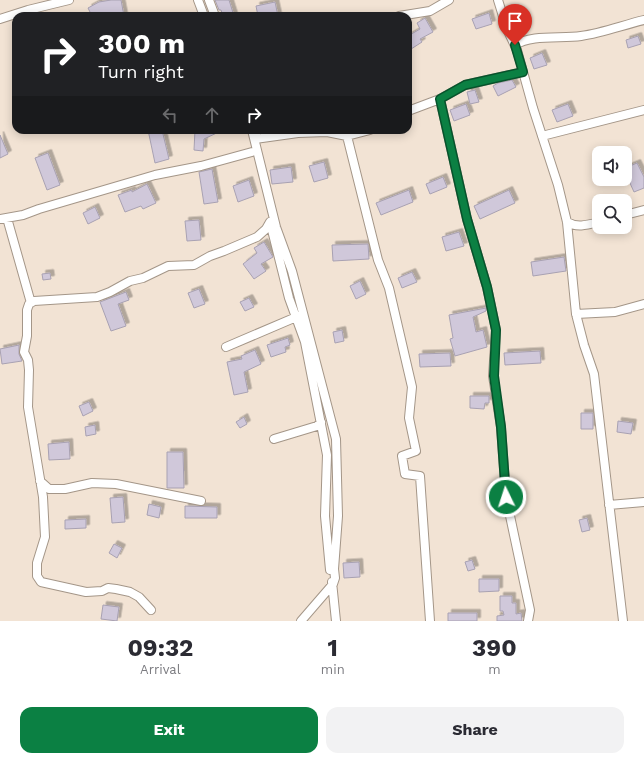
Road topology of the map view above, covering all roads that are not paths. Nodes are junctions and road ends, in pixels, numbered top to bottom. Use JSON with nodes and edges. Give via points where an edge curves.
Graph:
{"nodes":[{"id":1,"x":69,"y":0,"type":"edge"},
{"id":2,"x":198,"y":0,"type":"edge"},
{"id":3,"x":209,"y":0,"type":"edge"},
{"id":4,"x":449,"y":0,"type":"edge"},
{"id":5,"x":498,"y":0,"type":"edge"},
{"id":6,"x":22,"y":12,"type":"edge"},
{"id":7,"x":202,"y":12,"type":"edge"},
{"id":8,"x":214,"y":12,"type":"edge"},
{"id":9,"x":412,"y":14,"type":"edge"},
{"id":10,"x":12,"y":15,"type":"edge"},
{"id":11,"x":0,"y":19,"type":"edge"},
{"id":12,"x":644,"y":20,"type":"edge"},
{"id":13,"x":515,"y":45,"type":"junction"},
{"id":14,"x":523,"y":72,"type":"junction"},
{"id":15,"x":440,"y":99,"type":"junction"},
{"id":16,"x":412,"y":110,"type":"edge"},
{"id":17,"x":644,"y":110,"type":"edge"},
{"id":18,"x":283,"y":134,"type":"edge"},
{"id":19,"x":336,"y":134,"type":"edge"},
{"id":20,"x":355,"y":134,"type":"edge"},
{"id":21,"x":254,"y":136,"type":"junction"},
{"id":22,"x":347,"y":136,"type":"junction"},
{"id":23,"x":542,"y":136,"type":"junction"},
{"id":24,"x":252,"y":152,"type":"junction"},
{"id":25,"x":644,"y":210,"type":"edge"},
{"id":26,"x":632,"y":213,"type":"edge"},
{"id":27,"x":3,"y":219,"type":"edge"},
{"id":28,"x":270,"y":222,"type":"junction"},
{"id":29,"x":567,"y":222,"type":"junction"},
{"id":30,"x":592,"y":224,"type":"edge"},
{"id":31,"x":31,"y":303,"type":"junction"},
{"id":32,"x":644,"y":304,"type":"edge"},
{"id":33,"x":304,"y":314,"type":"junction"},
{"id":34,"x":576,"y":314,"type":"junction"},
{"id":35,"x":226,"y":347,"type":"dead end"},
{"id":36,"x":321,"y":422,"type":"junction"},
{"id":37,"x":274,"y":439,"type":"dead end"},
{"id":38,"x":40,"y":481,"type":"junction"},
{"id":39,"x":201,"y":501,"type":"dead end"},
{"id":40,"x":644,"y":502,"type":"edge"},
{"id":41,"x":609,"y":505,"type":"junction"},
{"id":42,"x":151,"y":610,"type":"dead end"},
{"id":43,"x":300,"y":621,"type":"edge"},
{"id":44,"x":336,"y":621,"type":"edge"},
{"id":45,"x":430,"y":621,"type":"edge"},
{"id":46,"x":528,"y":621,"type":"edge"},
{"id":47,"x":622,"y":621,"type":"edge"}],
"edges":[{"from":1,"to":6,"type":"street"},
{"from":2,"to":7,"type":"street"},
{"from":3,"to":8,"type":"street"},
{"from":4,"to":9,"type":"street","via":[[430,11]]},
{"from":5,"to":13,"type":"street"},
{"from":10,"to":11,"type":"street"},
{"from":12,"to":13,"type":"street","via":[[583,36],[520,41]]},
{"from":13,"to":14,"type":"street"},
{"from":14,"to":15,"type":"street","via":[[465,85]]},
{"from":14,"to":23,"type":"street"},
{"from":15,"to":16,"type":"street"},
{"from":15,"to":46,"type":"street","via":[[467,219],[487,287],[496,330],[494,376],[506,497],[530,610]]},
{"from":17,"to":23,"type":"street"},
{"from":18,"to":21,"type":"street"},
{"from":19,"to":22,"type":"street"},
{"from":20,"to":22,"type":"street"},
{"from":21,"to":24,"type":"street"},
{"from":21,"to":33,"type":"street","via":[[276,227]]},
{"from":22,"to":45,"type":"street","via":[[378,260],[389,288],[412,387],[410,418],[416,451],[402,456],[405,474],[420,476]]},
{"from":23,"to":29,"type":"street"},
{"from":24,"to":27,"type":"street","via":[[201,166],[149,176]]},
{"from":24,"to":28,"type":"street"},
{"from":25,"to":26,"type":"street"},
{"from":27,"to":31,"type":"street"},
{"from":28,"to":31,"type":"street","via":[[257,237],[194,265],[168,266],[97,297]]},
{"from":28,"to":36,"type":"street","via":[[289,298],[305,342]]},
{"from":29,"to":30,"type":"street","via":[[583,226]]},
{"from":29,"to":34,"type":"street"},
{"from":31,"to":38,"type":"street","via":[[27,310],[24,352],[28,360],[28,407]]},
{"from":32,"to":34,"type":"street","via":[[615,312]]},
{"from":33,"to":35,"type":"street"},
{"from":33,"to":43,"type":"street","via":[[336,439],[338,516],[333,584]]},
{"from":34,"to":41,"type":"street","via":[[594,374]]},
{"from":36,"to":37,"type":"street","via":[[317,426]]},
{"from":36,"to":44,"type":"street","via":[[327,455],[325,516]]},
{"from":38,"to":39,"type":"street","via":[[49,489],[66,489],[92,483],[116,484]]},
{"from":38,"to":42,"type":"street","via":[[45,537],[37,563],[37,576],[41,582],[86,592],[108,588],[130,592]]},
{"from":40,"to":41,"type":"street"},
{"from":41,"to":47,"type":"street"}]}
